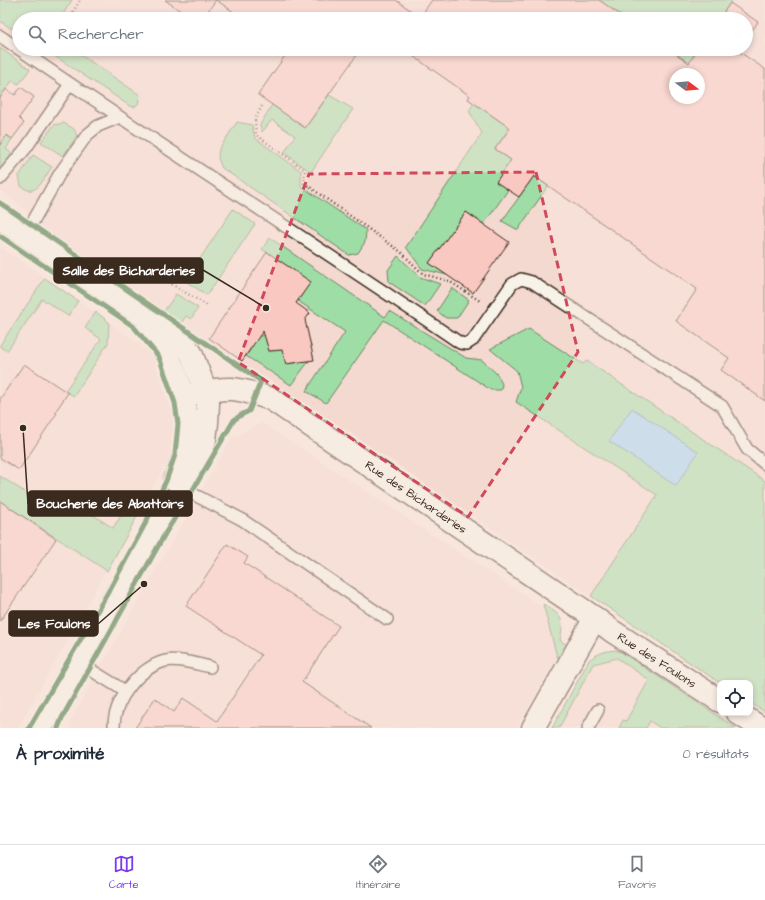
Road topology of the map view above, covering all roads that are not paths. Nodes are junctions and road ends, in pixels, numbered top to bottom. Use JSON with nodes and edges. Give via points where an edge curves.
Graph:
{"nodes":[{"id":1,"x":0,"y":36,"type":"edge"},
{"id":2,"x":12,"y":44,"type":"edge"},
{"id":3,"x":29,"y":56,"type":"edge"},
{"id":4,"x":70,"y":84,"type":"junction"},
{"id":5,"x":120,"y":116,"type":"junction"},
{"id":6,"x":0,"y":179,"type":"edge"},
{"id":7,"x":0,"y":218,"type":"edge"},
{"id":8,"x":25,"y":234,"type":"junction"},
{"id":9,"x":137,"y":319,"type":"junction"},
{"id":10,"x":206,"y":392,"type":"junction"},
{"id":11,"x":183,"y":396,"type":"junction"},
{"id":12,"x":765,"y":464,"type":"edge"},
{"id":13,"x":183,"y":490,"type":"junction"},
{"id":14,"x":166,"y":510,"type":"junction"},
{"id":15,"x":595,"y":618,"type":"junction"},
{"id":16,"x":387,"y":619,"type":"dead end"},
{"id":17,"x":78,"y":662,"type":"junction"},
{"id":18,"x":210,"y":667,"type":"dead end"},
{"id":19,"x":125,"y":691,"type":"junction"},
{"id":20,"x":717,"y":699,"type":"edge"},
{"id":21,"x":598,"y":710,"type":"dead end"},
{"id":22,"x":743,"y":716,"type":"edge"},
{"id":23,"x":41,"y":728,"type":"edge"},
{"id":24,"x":114,"y":728,"type":"edge"},
{"id":25,"x":533,"y":728,"type":"edge"},
{"id":26,"x":588,"y":728,"type":"edge"},
{"id":27,"x":761,"y":728,"type":"edge"}],
"edges":[{"from":1,"to":2,"type":"lane"},
{"from":3,"to":4,"type":"lane"},
{"from":4,"to":5,"type":"lane"},
{"from":4,"to":6,"type":"lane","via":[[26,148]]},
{"from":5,"to":8,"type":"lane","via":[[98,126],[87,135],[60,173]]},
{"from":5,"to":12,"type":"lane","via":[[460,343],[467,344],[473,340],[512,284],[521,279],[532,282],[722,406],[747,448]]},
{"from":7,"to":8,"type":"street"},
{"from":8,"to":9,"type":"street"},
{"from":9,"to":10,"type":"street","via":[[182,342],[191,353]]},
{"from":9,"to":11,"type":"street","via":[[159,339],[172,362]]},
{"from":10,"to":11,"type":"street","name":"Rue des Bicharderies"},
{"from":10,"to":13,"type":"street","via":[[208,423],[205,439]]},
{"from":10,"to":15,"type":"street","name":"Rue des Bicharderies","via":[[233,389],[272,399]]},
{"from":11,"to":14,"type":"street","via":[[187,427],[184,454]]},
{"from":13,"to":14,"type":"street"},
{"from":13,"to":16,"type":"lane","via":[[241,519]]},
{"from":14,"to":17,"type":"street"},
{"from":15,"to":20,"type":"street","name":"Rue des Foulons"},
{"from":15,"to":25,"type":"street"},
{"from":17,"to":19,"type":"lane"},
{"from":17,"to":23,"type":"street"},
{"from":18,"to":19,"type":"lane","via":[[165,661],[147,669]]},
{"from":19,"to":24,"type":"lane","via":[[116,713]]},
{"from":21,"to":26,"type":"lane"},
{"from":22,"to":27,"type":"street"}]}
